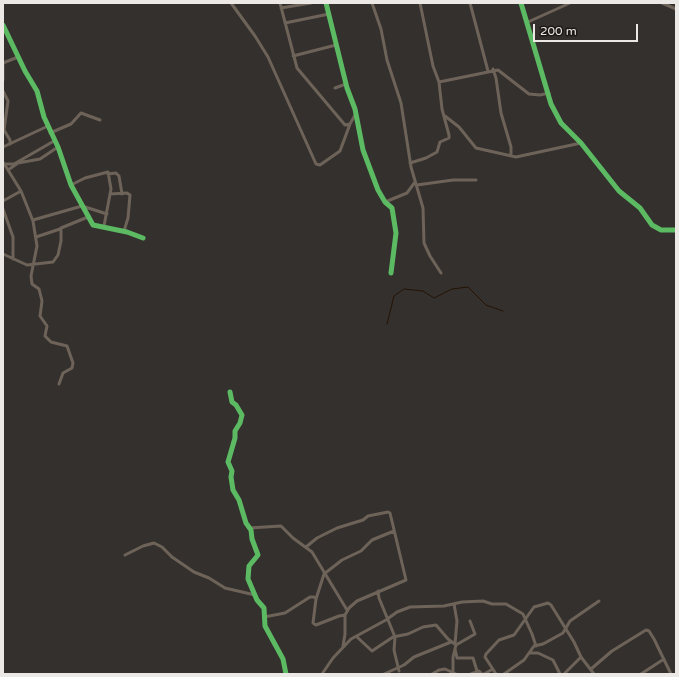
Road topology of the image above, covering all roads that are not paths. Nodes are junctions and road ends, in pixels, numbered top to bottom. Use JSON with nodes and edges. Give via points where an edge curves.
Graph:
{"nodes":[{"id":1,"x":230,"y":3,"type":"edge"},
{"id":2,"x":280,"y":3,"type":"edge"},
{"id":3,"x":311,"y":3,"type":"edge"},
{"id":4,"x":326,"y":3,"type":"edge"},
{"id":5,"x":372,"y":3,"type":"edge"},
{"id":6,"x":420,"y":3,"type":"edge"},
{"id":7,"x":470,"y":3,"type":"edge"},
{"id":8,"x":521,"y":3,"type":"edge"},
{"id":9,"x":570,"y":3,"type":"edge"},
{"id":10,"x":662,"y":3,"type":"edge"},
{"id":11,"x":281,"y":8,"type":"junction"},
{"id":12,"x":676,"y":9,"type":"edge"},
{"id":13,"x":329,"y":14,"type":"junction"},
{"id":14,"x":528,"y":22,"type":"junction"},
{"id":15,"x":285,"y":23,"type":"junction"},
{"id":16,"x":3,"y":25,"type":"edge"},
{"id":17,"x":7,"y":33,"type":"junction"},
{"id":18,"x":3,"y":35,"type":"edge"},
{"id":19,"x":336,"y":45,"type":"junction"},
{"id":20,"x":293,"y":56,"type":"junction"},
{"id":21,"x":18,"y":57,"type":"junction"},
{"id":22,"x":3,"y":63,"type":"edge"},
{"id":23,"x":493,"y":69,"type":"junction"},
{"id":24,"x":488,"y":71,"type":"junction"},
{"id":25,"x":3,"y":80,"type":"edge"},
{"id":26,"x":439,"y":82,"type":"junction"},
{"id":27,"x":346,"y":84,"type":"junction"},
{"id":28,"x":335,"y":88,"type":"dead end"},
{"id":29,"x":3,"y":91,"type":"edge"},
{"id":30,"x":548,"y":93,"type":"junction"},
{"id":31,"x":355,"y":115,"type":"junction"},
{"id":32,"x":444,"y":115,"type":"junction"},
{"id":33,"x":100,"y":120,"type":"dead end"},
{"id":34,"x":350,"y":124,"type":"junction"},
{"id":35,"x":48,"y":126,"type":"junction"},
{"id":36,"x":50,"y":133,"type":"junction"},
{"id":37,"x":54,"y":141,"type":"junction"},
{"id":38,"x":580,"y":143,"type":"junction"},
{"id":39,"x":10,"y":144,"type":"junction"},
{"id":40,"x":3,"y":147,"type":"edge"},
{"id":41,"x":58,"y":147,"type":"junction"},
{"id":42,"x":511,"y":155,"type":"junction"},
{"id":43,"x":410,"y":162,"type":"junction"},
{"id":44,"x":3,"y":163,"type":"edge"},
{"id":45,"x":8,"y":170,"type":"junction"},
{"id":46,"x":108,"y":174,"type":"junction"},
{"id":47,"x":476,"y":180,"type":"dead end"},
{"id":48,"x":416,"y":184,"type":"junction"},
{"id":49,"x":71,"y":185,"type":"junction"},
{"id":50,"x":21,"y":191,"type":"junction"},
{"id":51,"x":110,"y":194,"type":"junction"},
{"id":52,"x":122,"y":194,"type":"junction"},
{"id":53,"x":3,"y":202,"type":"edge"},
{"id":54,"x":385,"y":202,"type":"junction"},
{"id":55,"x":82,"y":206,"type":"junction"},
{"id":56,"x":4,"y":212,"type":"edge"},
{"id":57,"x":107,"y":214,"type":"junction"},
{"id":58,"x":88,"y":217,"type":"junction"},
{"id":59,"x":33,"y":220,"type":"junction"},
{"id":60,"x":104,"y":226,"type":"junction"},
{"id":61,"x":60,"y":229,"type":"junction"},
{"id":62,"x":676,"y":230,"type":"edge"},
{"id":63,"x":124,"y":231,"type":"junction"},
{"id":64,"x":36,"y":237,"type":"junction"},
{"id":65,"x":143,"y":238,"type":"dead end"},
{"id":66,"x":3,"y":254,"type":"edge"},
{"id":67,"x":14,"y":259,"type":"junction"},
{"id":68,"x":34,"y":263,"type":"junction"},
{"id":69,"x":391,"y":273,"type":"dead end"},
{"id":70,"x":441,"y":273,"type":"dead end"},
{"id":71,"x":59,"y":384,"type":"dead end"},
{"id":72,"x":230,"y":392,"type":"dead end"},
{"id":73,"x":249,"y":528,"type":"junction"},
{"id":74,"x":394,"y":531,"type":"junction"},
{"id":75,"x":306,"y":547,"type":"junction"},
{"id":76,"x":125,"y":555,"type":"dead end"},
{"id":77,"x":324,"y":574,"type":"junction"},
{"id":78,"x":378,"y":591,"type":"junction"},
{"id":79,"x":255,"y":595,"type":"junction"},
{"id":80,"x":316,"y":599,"type":"junction"},
{"id":81,"x":599,"y":601,"type":"dead end"},
{"id":82,"x":454,"y":604,"type":"junction"},
{"id":83,"x":347,"y":610,"type":"junction"},
{"id":84,"x":345,"y":615,"type":"junction"},
{"id":85,"x":264,"y":617,"type":"junction"},
{"id":86,"x":388,"y":619,"type":"junction"},
{"id":87,"x":525,"y":619,"type":"junction"},
{"id":88,"x":470,"y":621,"type":"dead end"},
{"id":89,"x":566,"y":630,"type":"junction"},
{"id":90,"x":356,"y":637,"type":"junction"},
{"id":91,"x":395,"y":637,"type":"junction"},
{"id":92,"x":451,"y":642,"type":"junction"},
{"id":93,"x":455,"y":644,"type":"junction"},
{"id":94,"x":343,"y":646,"type":"junction"},
{"id":95,"x":536,"y":646,"type":"junction"},
{"id":96,"x":528,"y":653,"type":"junction"},
{"id":97,"x":581,"y":657,"type":"junction"},
{"id":98,"x":664,"y":658,"type":"junction"},
{"id":99,"x":450,"y":669,"type":"junction"},
{"id":100,"x":493,"y":669,"type":"junction"},
{"id":101,"x":590,"y":669,"type":"junction"},
{"id":102,"x":400,"y":671,"type":"edge"},
{"id":103,"x":477,"y":671,"type":"junction"},
{"id":104,"x":455,"y":673,"type":"edge"},
{"id":105,"x":286,"y":674,"type":"edge"},
{"id":106,"x":322,"y":674,"type":"edge"},
{"id":107,"x":384,"y":674,"type":"edge"},
{"id":108,"x":432,"y":674,"type":"edge"},
{"id":109,"x":471,"y":674,"type":"edge"},
{"id":110,"x":483,"y":674,"type":"edge"},
{"id":111,"x":496,"y":674,"type":"edge"},
{"id":112,"x":504,"y":674,"type":"edge"},
{"id":113,"x":560,"y":674,"type":"edge"},
{"id":114,"x":564,"y":674,"type":"edge"},
{"id":115,"x":594,"y":674,"type":"edge"},
{"id":116,"x":641,"y":674,"type":"edge"},
{"id":117,"x":671,"y":674,"type":"edge"}],
"edges":[{"from":1,"to":34,"type":"street","via":[[268,57],[316,164],[320,165],[340,151]]},
{"from":2,"to":11,"type":"street"},
{"from":3,"to":11,"type":"street"},
{"from":4,"to":13,"type":"street"},
{"from":5,"to":43,"type":"street","via":[[381,29],[387,60],[400,95]]},
{"from":6,"to":26,"type":"street","via":[[433,66]]},
{"from":7,"to":24,"type":"street"},
{"from":8,"to":14,"type":"street"},
{"from":9,"to":14,"type":"street"},
{"from":10,"to":12,"type":"street"},
{"from":11,"to":15,"type":"street"},
{"from":13,"to":15,"type":"street"},
{"from":13,"to":19,"type":"street"},
{"from":14,"to":30,"type":"street"},
{"from":15,"to":20,"type":"street"},
{"from":16,"to":17,"type":"street"},
{"from":17,"to":18,"type":"street"},
{"from":17,"to":21,"type":"street"},
{"from":19,"to":20,"type":"street"},
{"from":19,"to":27,"type":"street"},
{"from":20,"to":34,"type":"street","via":[[299,71],[345,124]]},
{"from":21,"to":22,"type":"street"},
{"from":21,"to":35,"type":"street","via":[[37,91]]},
{"from":22,"to":25,"type":"street"},
{"from":23,"to":24,"type":"street"},
{"from":23,"to":30,"type":"street","via":[[500,71],[529,94]]},
{"from":23,"to":42,"type":"street"},
{"from":24,"to":26,"type":"street"},
{"from":26,"to":32,"type":"street"},
{"from":27,"to":28,"type":"street"},
{"from":27,"to":31,"type":"street"},
{"from":29,"to":39,"type":"street","via":[[8,101],[4,130]]},
{"from":30,"to":38,"type":"street","via":[[560,123]]},
{"from":31,"to":34,"type":"street"},
{"from":31,"to":54,"type":"street","via":[[369,169]]},
{"from":32,"to":42,"type":"street","via":[[460,127],[476,148]]},
{"from":32,"to":43,"type":"street","via":[[449,138],[440,142],[437,152]]},
{"from":33,"to":36,"type":"street","via":[[81,114],[71,124]]},
{"from":35,"to":36,"type":"street"},
{"from":35,"to":39,"type":"street"},
{"from":36,"to":37,"type":"street"},
{"from":37,"to":41,"type":"street"},
{"from":37,"to":44,"type":"street","via":[[14,164]]},
{"from":38,"to":42,"type":"street","via":[[521,157]]},
{"from":38,"to":62,"type":"street","via":[[619,191],[640,208],[652,225],[661,230]]},
{"from":39,"to":40,"type":"street"},
{"from":41,"to":45,"type":"street","via":[[40,159],[18,163]]},
{"from":41,"to":49,"type":"street"},
{"from":43,"to":48,"type":"street"},
{"from":44,"to":45,"type":"street"},
{"from":45,"to":50,"type":"street"},
{"from":46,"to":49,"type":"street","via":[[104,172]]},
{"from":46,"to":51,"type":"street"},
{"from":46,"to":52,"type":"street","via":[[119,176]]},
{"from":47,"to":48,"type":"street"},
{"from":48,"to":54,"type":"street","via":[[407,193]]},
{"from":48,"to":70,"type":"street","via":[[423,208],[424,243]]},
{"from":49,"to":55,"type":"street"},
{"from":50,"to":53,"type":"street"},
{"from":50,"to":59,"type":"street"},
{"from":51,"to":52,"type":"street"},
{"from":51,"to":57,"type":"street"},
{"from":52,"to":63,"type":"street","via":[[127,193],[131,197]]},
{"from":54,"to":69,"type":"street","via":[[392,208],[396,233]]},
{"from":55,"to":57,"type":"street"},
{"from":55,"to":58,"type":"street"},
{"from":55,"to":59,"type":"street"},
{"from":56,"to":67,"type":"street","via":[[13,237]]},
{"from":57,"to":60,"type":"street"},
{"from":58,"to":60,"type":"street","via":[[93,225]]},
{"from":58,"to":61,"type":"street"},
{"from":59,"to":64,"type":"street"},
{"from":60,"to":63,"type":"street"},
{"from":61,"to":64,"type":"street"},
{"from":61,"to":68,"type":"street","via":[[61,241],[58,255],[53,262]]},
{"from":63,"to":65,"type":"street"},
{"from":64,"to":68,"type":"street","via":[[37,254]]},
{"from":66,"to":67,"type":"street"},
{"from":67,"to":68,"type":"street","via":[[27,265]]},
{"from":68,"to":71,"type":"street","via":[[32,283],[38,289],[42,300],[40,316],[47,326],[45,336],[51,342],[66,346],[74,363],[72,368],[63,372]]},
{"from":72,"to":73,"type":"street","via":[[232,402],[242,415],[235,431],[228,462],[232,471],[233,490]]},
{"from":73,"to":75,"type":"street","via":[[267,528],[280,524]]},
{"from":73,"to":79,"type":"street","via":[[258,555],[248,569],[248,579]]},
{"from":74,"to":75,"type":"street","via":[[388,512],[368,516],[337,528]]},
{"from":74,"to":77,"type":"street","via":[[372,540],[361,551],[342,560]]},
{"from":74,"to":78,"type":"street","via":[[406,580]]},
{"from":75,"to":77,"type":"street","via":[[312,552]]},
{"from":76,"to":79,"type":"street","via":[[154,543],[194,572],[225,588]]},
{"from":77,"to":80,"type":"street"},
{"from":77,"to":83,"type":"street"},
{"from":78,"to":83,"type":"street","via":[[357,601]]},
{"from":78,"to":86,"type":"street"},
{"from":79,"to":85,"type":"street","via":[[258,603],[264,608]]},
{"from":80,"to":84,"type":"street","via":[[312,621],[314,625]]},
{"from":80,"to":85,"type":"street","via":[[310,597],[285,613]]},
{"from":81,"to":89,"type":"street","via":[[570,621]]},
{"from":82,"to":86,"type":"street","via":[[410,607],[396,612]]},
{"from":82,"to":87,"type":"street","via":[[484,600],[492,604],[506,604],[522,613]]},
{"from":82,"to":93,"type":"street","via":[[457,621]]},
{"from":83,"to":84,"type":"street"},
{"from":84,"to":94,"type":"street"},
{"from":85,"to":105,"type":"street","via":[[266,627],[283,659]]},
{"from":86,"to":90,"type":"street"},
{"from":86,"to":91,"type":"street"},
{"from":87,"to":89,"type":"street","via":[[534,607],[548,603]]},
{"from":87,"to":95,"type":"street"},
{"from":87,"to":100,"type":"street","via":[[514,635],[499,640],[485,655]]},
{"from":88,"to":93,"type":"street","via":[[475,634]]},
{"from":89,"to":95,"type":"street"},
{"from":89,"to":97,"type":"street"},
{"from":90,"to":91,"type":"street","via":[[372,651]]},
{"from":90,"to":94,"type":"street"},
{"from":91,"to":92,"type":"street","via":[[436,625]]},
{"from":91,"to":102,"type":"street","via":[[394,650]]},
{"from":92,"to":93,"type":"street"},
{"from":92,"to":102,"type":"street","via":[[415,657]]},
{"from":93,"to":99,"type":"street"},
{"from":93,"to":103,"type":"street","via":[[457,658],[473,658]]},
{"from":94,"to":106,"type":"street"},
{"from":95,"to":96,"type":"street"},
{"from":96,"to":112,"type":"street","via":[[524,660]]},
{"from":96,"to":113,"type":"street","via":[[548,657],[556,664]]},
{"from":97,"to":101,"type":"street"},
{"from":97,"to":114,"type":"street"},
{"from":98,"to":101,"type":"street","via":[[646,630],[612,651]]},
{"from":98,"to":116,"type":"street"},
{"from":98,"to":117,"type":"street"},
{"from":99,"to":104,"type":"street"},
{"from":99,"to":108,"type":"street"},
{"from":100,"to":110,"type":"street"},
{"from":100,"to":111,"type":"street"},
{"from":101,"to":115,"type":"street"},
{"from":102,"to":107,"type":"street","via":[[395,669]]},
{"from":103,"to":109,"type":"street"},
{"from":103,"to":110,"type":"street"}]}
